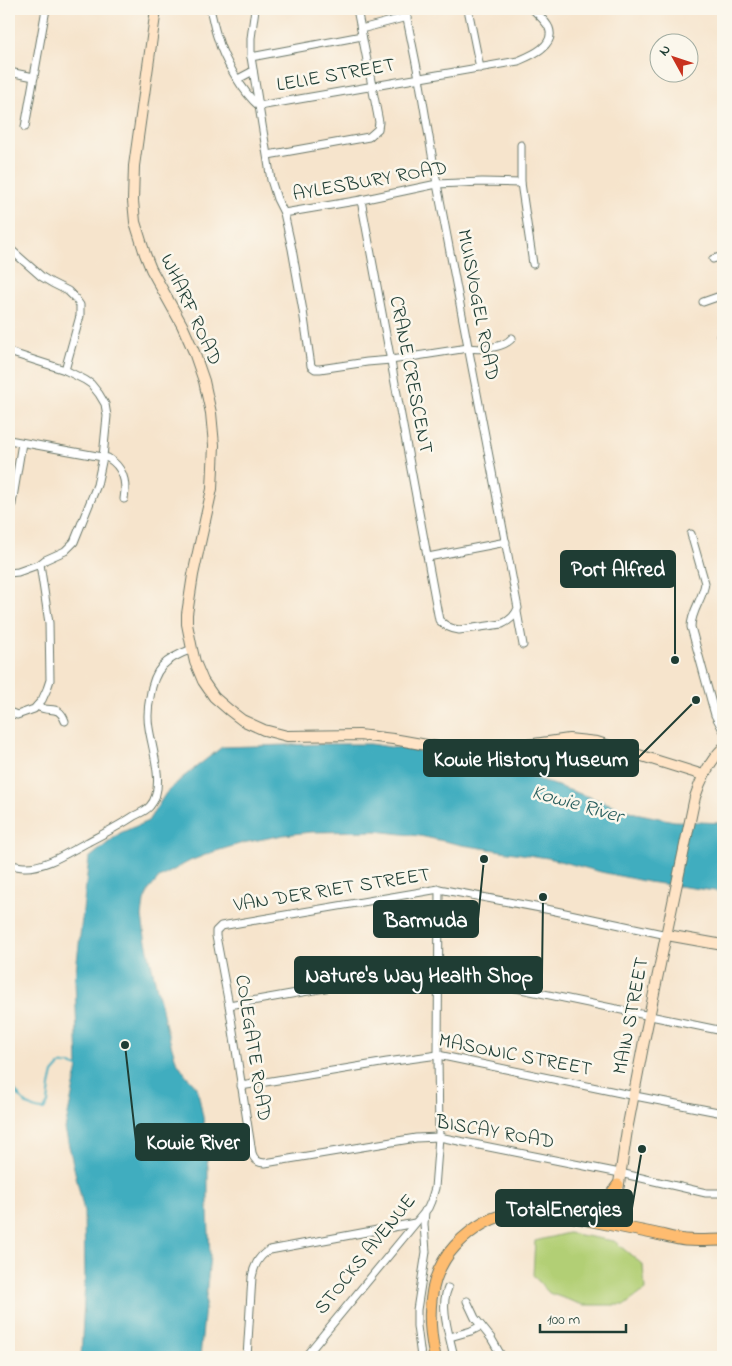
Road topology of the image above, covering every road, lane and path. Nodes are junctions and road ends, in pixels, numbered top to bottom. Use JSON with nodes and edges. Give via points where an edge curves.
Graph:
{"nodes":[{"id":1,"x":46,"y":9,"type":"edge"},
{"id":2,"x":156,"y":9,"type":"edge"},
{"id":3,"x":210,"y":9,"type":"edge"},
{"id":4,"x":255,"y":9,"type":"edge"},
{"id":5,"x":357,"y":9,"type":"edge"},
{"id":6,"x":405,"y":9,"type":"edge"},
{"id":7,"x":468,"y":9,"type":"edge"},
{"id":8,"x":534,"y":9,"type":"edge"},
{"id":9,"x":407,"y":18,"type":"junction"},
{"id":10,"x":361,"y":33,"type":"junction"},
{"id":11,"x":251,"y":56,"type":"junction"},
{"id":12,"x":480,"y":68,"type":"junction"},
{"id":13,"x":253,"y":71,"type":"junction"},
{"id":14,"x":9,"y":72,"type":"edge"},
{"id":15,"x":34,"y":77,"type":"junction"},
{"id":16,"x":419,"y":78,"type":"junction"},
{"id":17,"x":238,"y":79,"type":"junction"},
{"id":18,"x":372,"y":87,"type":"junction"},
{"id":19,"x":259,"y":106,"type":"junction"},
{"id":20,"x":25,"y":127,"type":"dead end"},
{"id":21,"x":520,"y":145,"type":"dead end"},
{"id":22,"x":268,"y":155,"type":"junction"},
{"id":23,"x":522,"y":183,"type":"junction"},
{"id":24,"x":437,"y":184,"type":"junction"},
{"id":25,"x":361,"y":200,"type":"junction"},
{"id":26,"x":284,"y":213,"type":"junction"},
{"id":27,"x":9,"y":248,"type":"edge"},
{"id":28,"x":723,"y":256,"type":"edge"},
{"id":29,"x":713,"y":259,"type":"dead end"},
{"id":30,"x":533,"y":264,"type":"dead end"},
{"id":31,"x":723,"y":295,"type":"edge"},
{"id":32,"x":703,"y":302,"type":"dead end"},
{"id":33,"x":512,"y":338,"type":"dead end"},
{"id":34,"x":468,"y":348,"type":"junction"},
{"id":35,"x":9,"y":352,"type":"edge"},
{"id":36,"x":391,"y":360,"type":"junction"},
{"id":37,"x":66,"y":370,"type":"junction"},
{"id":38,"x":9,"y":440,"type":"edge"},
{"id":39,"x":22,"y":443,"type":"junction"},
{"id":40,"x":103,"y":457,"type":"junction"},
{"id":41,"x":124,"y":499,"type":"dead end"},
{"id":42,"x":9,"y":522,"type":"edge"},
{"id":43,"x":691,"y":534,"type":"dead end"},
{"id":44,"x":506,"y":542,"type":"junction"},
{"id":45,"x":428,"y":557,"type":"junction"},
{"id":46,"x":40,"y":564,"type":"junction"},
{"id":47,"x":9,"y":573,"type":"edge"},
{"id":48,"x":517,"y":610,"type":"junction"},
{"id":49,"x":523,"y":645,"type":"dead end"},
{"id":50,"x":192,"y":649,"type":"junction"},
{"id":51,"x":37,"y":706,"type":"junction"},
{"id":52,"x":9,"y":712,"type":"edge"},
{"id":53,"x":65,"y":721,"type":"dead end"},
{"id":54,"x":723,"y":730,"type":"edge"},
{"id":55,"x":723,"y":748,"type":"edge"},
{"id":56,"x":704,"y":775,"type":"junction"},
{"id":57,"x":9,"y":865,"type":"edge"},
{"id":58,"x":440,"y":889,"type":"junction"},
{"id":59,"x":667,"y":935,"type":"junction"},
{"id":60,"x":216,"y":936,"type":"joint"},
{"id":61,"x":723,"y":945,"type":"edge"},
{"id":62,"x":438,"y":972,"type":"junction"},
{"id":63,"x":229,"y":1005,"type":"junction"},
{"id":64,"x":649,"y":1016,"type":"junction"},
{"id":65,"x":723,"y":1031,"type":"edge"},
{"id":66,"x":438,"y":1055,"type":"junction"},
{"id":67,"x":242,"y":1086,"type":"junction"},
{"id":68,"x":634,"y":1096,"type":"junction"},
{"id":69,"x":723,"y":1113,"type":"edge"},
{"id":70,"x":439,"y":1136,"type":"junction"},
{"id":71,"x":260,"y":1163,"type":"joint"},
{"id":72,"x":619,"y":1179,"type":"junction"},
{"id":73,"x":723,"y":1193,"type":"edge"},
{"id":74,"x":615,"y":1208,"type":"junction"},
{"id":75,"x":425,"y":1212,"type":"junction"},
{"id":76,"x":576,"y":1217,"type":"junction"},
{"id":77,"x":415,"y":1223,"type":"junction"},
{"id":78,"x":612,"y":1225,"type":"junction"},
{"id":79,"x":626,"y":1228,"type":"junction"},
{"id":80,"x":723,"y":1240,"type":"edge"},
{"id":81,"x":448,"y":1288,"type":"dead end"},
{"id":82,"x":467,"y":1301,"type":"dead end"},
{"id":83,"x":481,"y":1326,"type":"junction"},
{"id":84,"x":450,"y":1337,"type":"junction"},
{"id":85,"x":247,"y":1357,"type":"edge"},
{"id":86,"x":304,"y":1357,"type":"edge"},
{"id":87,"x":421,"y":1357,"type":"edge"},
{"id":88,"x":435,"y":1357,"type":"edge"},
{"id":89,"x":454,"y":1357,"type":"edge"},
{"id":90,"x":502,"y":1357,"type":"edge"}],
"edges":[{"from":1,"to":15,"type":"street"},
{"from":2,"to":50,"type":"street","name":"WHARF ROAD","via":[[135,158],[133,201],[135,222],[145,254],[194,352],[210,413],[214,445],[213,479],[187,606]]},
{"from":3,"to":17,"type":"street","via":[[218,40]]},
{"from":4,"to":11,"type":"street","via":[[250,38]]},
{"from":5,"to":10,"type":"street"},
{"from":6,"to":9,"type":"street","name":"MUISVOGEL ROAD"},
{"from":7,"to":12,"type":"street"},
{"from":8,"to":12,"type":"street","name":"LELIE STREET","via":[[550,32],[545,46],[518,61]]},
{"from":9,"to":10,"type":"street"},
{"from":9,"to":16,"type":"street","name":"MUISVOGEL ROAD"},
{"from":10,"to":11,"type":"street"},
{"from":10,"to":18,"type":"street"},
{"from":11,"to":13,"type":"street"},
{"from":12,"to":16,"type":"street","name":"LELIE STREET"},
{"from":13,"to":17,"type":"street"},
{"from":13,"to":19,"type":"street"},
{"from":14,"to":15,"type":"street"},
{"from":15,"to":20,"type":"street"},
{"from":16,"to":18,"type":"street","name":"LELIE STREET"},
{"from":16,"to":24,"type":"street","name":"MUISVOGEL ROAD"},
{"from":17,"to":19,"type":"street"},
{"from":18,"to":19,"type":"street","name":"LELIE STREET"},
{"from":18,"to":22,"type":"street","via":[[379,122],[378,130],[369,137]]},
{"from":19,"to":22,"type":"street"},
{"from":21,"to":23,"type":"street"},
{"from":22,"to":26,"type":"street","via":[[274,191]]},
{"from":23,"to":24,"type":"street","name":"AYLESBURY ROAD"},
{"from":23,"to":30,"type":"street"},
{"from":24,"to":25,"type":"street","name":"AYLESBURY ROAD"},
{"from":24,"to":34,"type":"street","name":"MUISVOGEL ROAD"},
{"from":25,"to":26,"type":"street","name":"AYLESBURY ROAD"},
{"from":25,"to":36,"type":"street","name":"CRANE CRESCENT"},
{"from":26,"to":36,"type":"street","via":[[312,368]]},
{"from":27,"to":37,"type":"street","via":[[30,267],[68,291],[80,305]]},
{"from":28,"to":29,"type":"street"},
{"from":31,"to":32,"type":"street"},
{"from":33,"to":34,"type":"street","via":[[496,346]]},
{"from":34,"to":36,"type":"street"},
{"from":34,"to":44,"type":"street","name":"MUISVOGEL ROAD"},
{"from":35,"to":37,"type":"street"},
{"from":36,"to":45,"type":"street","name":"CRANE CRESCENT"},
{"from":37,"to":40,"type":"street","via":[[91,384],[105,404],[107,420]]},
{"from":38,"to":39,"type":"street"},
{"from":39,"to":40,"type":"street"},
{"from":39,"to":42,"type":"street"},
{"from":40,"to":41,"type":"street","via":[[112,460],[122,472],[126,487]]},
{"from":40,"to":46,"type":"street","via":[[95,491],[74,542]]},
{"from":43,"to":54,"type":"street","via":[[705,583],[691,627],[715,715]]},
{"from":44,"to":45,"type":"street"},
{"from":44,"to":48,"type":"street","name":"MUISVOGEL ROAD"},
{"from":45,"to":48,"type":"street","name":"CRANE CRESCENT","via":[[439,620],[448,627],[458,630],[496,625],[507,621]]},
{"from":46,"to":47,"type":"street"},
{"from":46,"to":51,"type":"street","via":[[50,624],[50,680]]},
{"from":48,"to":49,"type":"street","name":"MUISVOGEL ROAD"},
{"from":50,"to":56,"type":"street","name":"WHARF ROAD","via":[[199,672],[214,697],[242,720],[276,734],[370,736],[479,752],[576,739],[598,742]]},
{"from":50,"to":57,"type":"street","via":[[165,662],[159,668],[151,689],[148,720],[157,789],[150,806],[45,864]]},
{"from":51,"to":52,"type":"street","via":[[22,714]]},
{"from":51,"to":53,"type":"street","via":[[59,711]]},
{"from":55,"to":56,"type":"street","name":"MAIN STREET"},
{"from":56,"to":59,"type":"street","name":"MAIN STREET","via":[[695,797]]},
{"from":58,"to":59,"type":"street","name":"VAN DER RIET STREET"},
{"from":58,"to":60,"type":"street","name":"VAN DER RIET STREET","via":[[226,925],[218,928]]},
{"from":58,"to":62,"type":"street","name":"STOCKS AVENUE"},
{"from":59,"to":61,"type":"street"},
{"from":59,"to":64,"type":"street","name":"MAIN STREET"},
{"from":60,"to":63,"type":"street","name":"COLEGATE ROAD"},
{"from":62,"to":63,"type":"street","via":[[410,973]]},
{"from":62,"to":64,"type":"street"},
{"from":62,"to":66,"type":"street","name":"STOCKS AVENUE"},
{"from":63,"to":67,"type":"street","name":"COLEGATE ROAD"},
{"from":64,"to":65,"type":"street"},
{"from":64,"to":68,"type":"street","name":"MAIN STREET"},
{"from":66,"to":67,"type":"street","name":"MASONIC STREET"},
{"from":66,"to":68,"type":"street","name":"MASONIC STREET"},
{"from":66,"to":70,"type":"street","name":"STOCKS AVENUE"},
{"from":67,"to":71,"type":"street","name":"COLEGATE ROAD","via":[[252,1153]]},
{"from":68,"to":69,"type":"street","name":"MASONIC STREET"},
{"from":68,"to":72,"type":"street","name":"MAIN STREET"},
{"from":70,"to":71,"type":"street","name":"BISCAY ROAD"},
{"from":70,"to":72,"type":"street","name":"BISCAY ROAD"},
{"from":70,"to":75,"type":"street","name":"STOCKS AVENUE","via":[[435,1188]]},
{"from":72,"to":73,"type":"street","name":"BISCAY ROAD","via":[[706,1194]]},
{"from":72,"to":74,"type":"street","name":"MAIN STREET"},
{"from":72,"to":76,"type":"main road","via":[[600,1207]]},
{"from":74,"to":78,"type":"street","name":"MAIN STREET"},
{"from":74,"to":79,"type":"main road"},
{"from":75,"to":77,"type":"street","name":"STOCKS AVENUE"},
{"from":75,"to":87,"type":"street","via":[[426,1252],[417,1310]]},
{"from":76,"to":78,"type":"main road"},
{"from":76,"to":88,"type":"main road","via":[[544,1211],[517,1212],[490,1220],[459,1242],[440,1267],[432,1292],[429,1315]]},
{"from":77,"to":85,"type":"street","via":[[266,1251],[255,1265],[252,1277]]},
{"from":77,"to":86,"type":"street","name":"STOCKS AVENUE"},
{"from":78,"to":79,"type":"main road"},
{"from":79,"to":80,"type":"main road","via":[[684,1240]]},
{"from":81,"to":84,"type":"street","via":[[444,1306]]},
{"from":82,"to":83,"type":"street"},
{"from":83,"to":84,"type":"street"},
{"from":83,"to":90,"type":"street"},
{"from":84,"to":89,"type":"street"}]}
